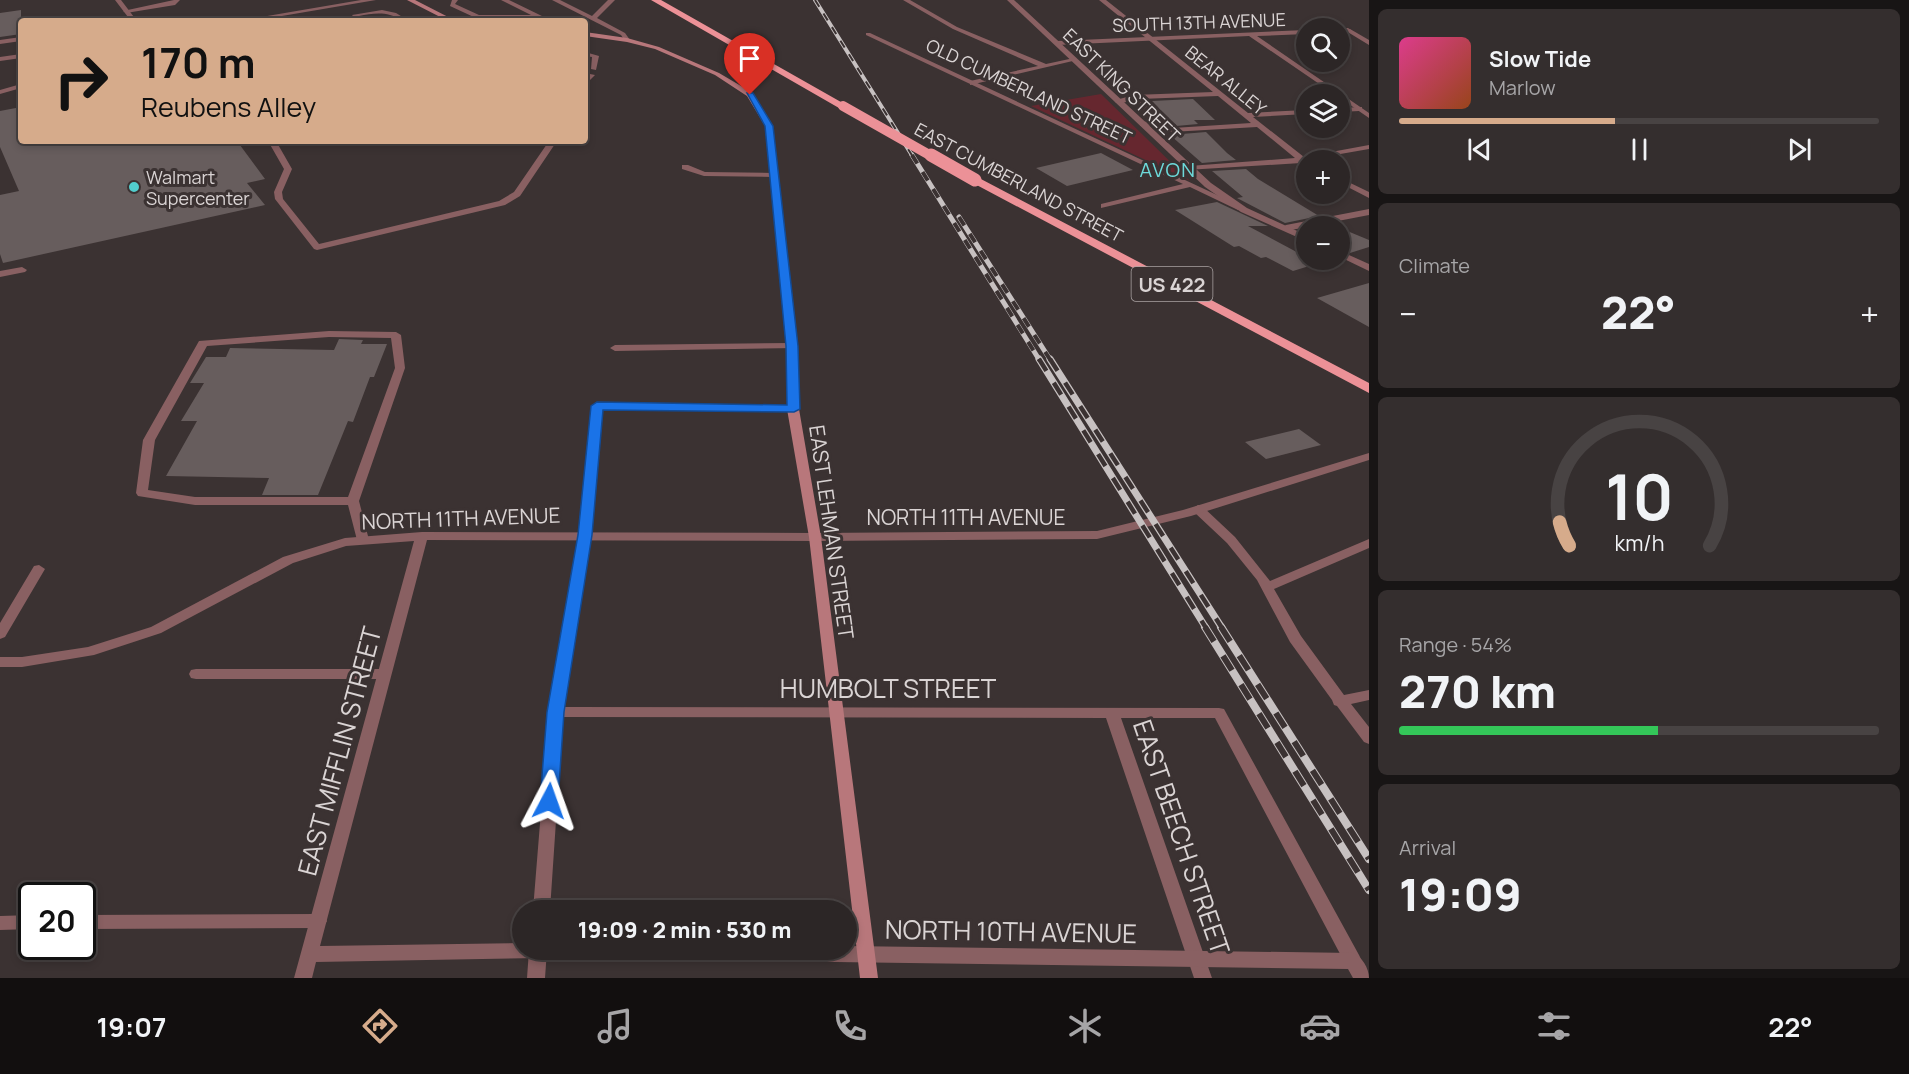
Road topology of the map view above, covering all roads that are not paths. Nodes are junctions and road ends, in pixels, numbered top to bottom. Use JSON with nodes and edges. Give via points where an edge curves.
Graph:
{"nodes":[{"id":1,"x":118,"y":0,"type":"edge"},
{"id":2,"x":373,"y":0,"type":"edge"},
{"id":3,"x":410,"y":0,"type":"edge"},
{"id":4,"x":455,"y":0,"type":"edge"},
{"id":5,"x":504,"y":0,"type":"edge"},
{"id":6,"x":555,"y":0,"type":"edge"},
{"id":7,"x":612,"y":0,"type":"edge"},
{"id":8,"x":656,"y":0,"type":"edge"},
{"id":9,"x":906,"y":0,"type":"edge"},
{"id":10,"x":1010,"y":0,"type":"edge"},
{"id":11,"x":1102,"y":0,"type":"edge"},
{"id":12,"x":178,"y":1,"type":"edge"},
{"id":13,"x":524,"y":9,"type":"junction"},
{"id":14,"x":126,"y":11,"type":"junction"},
{"id":15,"x":131,"y":18,"type":"edge"},
{"id":16,"x":261,"y":18,"type":"edge"},
{"id":17,"x":358,"y":18,"type":"edge"},
{"id":18,"x":402,"y":18,"type":"edge"},
{"id":19,"x":447,"y":18,"type":"edge"},
{"id":20,"x":500,"y":18,"type":"joint"},
{"id":21,"x":540,"y":18,"type":"edge"},
{"id":22,"x":594,"y":19,"type":"junction"},
{"id":23,"x":1350,"y":31,"type":"edge"},
{"id":24,"x":1296,"y":33,"type":"edge"},
{"id":25,"x":588,"y":34,"type":"edge"},
{"id":26,"x":868,"y":34,"type":"dead end"},
{"id":27,"x":1251,"y":35,"type":"junction"},
{"id":28,"x":18,"y":39,"type":"edge"},
{"id":29,"x":1151,"y":39,"type":"junction"},
{"id":30,"x":627,"y":40,"type":"junction"},
{"id":31,"x":0,"y":42,"type":"edge"},
{"id":32,"x":1057,"y":43,"type":"junction"},
{"id":33,"x":1369,"y":43,"type":"edge"},
{"id":34,"x":588,"y":55,"type":"edge"},
{"id":35,"x":18,"y":56,"type":"edge"},
{"id":36,"x":0,"y":59,"type":"edge"},
{"id":37,"x":1074,"y":60,"type":"junction"},
{"id":38,"x":1044,"y":66,"type":"junction"},
{"id":39,"x":588,"y":79,"type":"edge"},
{"id":40,"x":973,"y":83,"type":"junction"},
{"id":41,"x":1323,"y":84,"type":"edge"},
{"id":42,"x":18,"y":87,"type":"edge"},
{"id":43,"x":0,"y":92,"type":"edge"},
{"id":44,"x":1220,"y":94,"type":"junction"},
{"id":45,"x":1134,"y":97,"type":"junction"},
{"id":46,"x":1119,"y":102,"type":"junction"},
{"id":47,"x":1350,"y":103,"type":"edge"},
{"id":48,"x":1350,"y":109,"type":"edge"},
{"id":49,"x":1359,"y":109,"type":"junction"},
{"id":50,"x":1296,"y":113,"type":"edge"},
{"id":51,"x":1247,"y":115,"type":"junction"},
{"id":52,"x":1369,"y":116,"type":"edge"},
{"id":53,"x":1162,"y":123,"type":"junction"},
{"id":54,"x":1143,"y":124,"type":"junction"},
{"id":55,"x":1258,"y":124,"type":"junction"},
{"id":56,"x":274,"y":144,"type":"edge"},
{"id":57,"x":551,"y":144,"type":"edge"},
{"id":58,"x":1369,"y":147,"type":"edge"},
{"id":59,"x":1350,"y":151,"type":"edge"},
{"id":60,"x":1296,"y":154,"type":"edge"},
{"id":61,"x":1296,"y":162,"type":"edge"},
{"id":62,"x":685,"y":167,"type":"dead end"},
{"id":63,"x":1189,"y":168,"type":"junction"},
{"id":64,"x":774,"y":175,"type":"junction"},
{"id":65,"x":1188,"y":185,"type":"junction"},
{"id":66,"x":1350,"y":185,"type":"edge"},
{"id":67,"x":1369,"y":195,"type":"edge"},
{"id":68,"x":1104,"y":206,"type":"dead end"},
{"id":69,"x":1245,"y":210,"type":"junction"},
{"id":70,"x":1369,"y":212,"type":"edge"},
{"id":71,"x":1286,"y":228,"type":"junction"},
{"id":72,"x":1296,"y":233,"type":"edge"},
{"id":73,"x":1350,"y":259,"type":"edge"},
{"id":74,"x":1369,"y":268,"type":"edge"},
{"id":75,"x":22,"y":270,"type":"dead end"},
{"id":76,"x":0,"y":274,"type":"edge"},
{"id":77,"x":792,"y":346,"type":"junction"},
{"id":78,"x":615,"y":348,"type":"dead end"},
{"id":79,"x":1369,"y":389,"type":"edge"},
{"id":80,"x":794,"y":409,"type":"junction"},
{"id":81,"x":1369,"y":456,"type":"edge"},
{"id":82,"x":353,"y":501,"type":"junction"},
{"id":83,"x":1198,"y":509,"type":"junction"},
{"id":84,"x":585,"y":535,"type":"junction"},
{"id":85,"x":422,"y":536,"type":"junction"},
{"id":86,"x":815,"y":537,"type":"junction"},
{"id":87,"x":363,"y":540,"type":"junction"},
{"id":88,"x":1369,"y":543,"type":"edge"},
{"id":89,"x":39,"y":569,"type":"dead end"},
{"id":90,"x":1267,"y":586,"type":"junction"},
{"id":91,"x":0,"y":634,"type":"edge"},
{"id":92,"x":0,"y":662,"type":"edge"},
{"id":93,"x":196,"y":674,"type":"dead end"},
{"id":94,"x":384,"y":674,"type":"junction"},
{"id":95,"x":1369,"y":694,"type":"edge"},
{"id":96,"x":1339,"y":701,"type":"junction"},
{"id":97,"x":556,"y":712,"type":"junction"},
{"id":98,"x":837,"y":712,"type":"junction"},
{"id":99,"x":1112,"y":713,"type":"junction"},
{"id":100,"x":1369,"y":738,"type":"edge"},
{"id":101,"x":542,"y":900,"type":"edge"},
{"id":102,"x":318,"y":921,"type":"junction"},
{"id":103,"x":0,"y":922,"type":"edge"},
{"id":104,"x":18,"y":922,"type":"edge"},
{"id":105,"x":96,"y":922,"type":"edge"},
{"id":106,"x":512,"y":950,"type":"edge"},
{"id":107,"x":309,"y":954,"type":"junction"},
{"id":108,"x":857,"y":955,"type":"edge"},
{"id":109,"x":866,"y":955,"type":"junction"},
{"id":110,"x":1197,"y":959,"type":"junction"},
{"id":111,"x":537,"y":960,"type":"edge"},
{"id":112,"x":1353,"y":961,"type":"junction"},
{"id":113,"x":303,"y":978,"type":"edge"},
{"id":114,"x":536,"y":978,"type":"edge"},
{"id":115,"x":868,"y":978,"type":"edge"},
{"id":116,"x":1203,"y":978,"type":"edge"},
{"id":117,"x":1363,"y":978,"type":"edge"}],
"edges":[{"from":1,"to":14,"type":"street"},
{"from":2,"to":16,"type":"street"},
{"from":3,"to":19,"type":"main road"},
{"from":4,"to":20,"type":"street","via":[[452,5],[464,12]]},
{"from":5,"to":13,"type":"street"},
{"from":6,"to":22,"type":"street"},
{"from":7,"to":22,"type":"street"},
{"from":8,"to":79,"type":"highway","name":"EAST CUMBERLAND STREET","number":"US 422","bridge":true,"via":[[975,180]]},
{"from":9,"to":38,"type":"street","via":[[955,28]]},
{"from":10,"to":32,"type":"street","name":"EAST KING STREET"},
{"from":11,"to":29,"type":"street","name":"BEAR ALLEY"},
{"from":12,"to":14,"type":"street"},
{"from":13,"to":20,"type":"street"},
{"from":13,"to":21,"type":"street"},
{"from":14,"to":15,"type":"street"},
{"from":17,"to":18,"type":"street","via":[[355,15],[376,11],[394,12]]},
{"from":22,"to":30,"type":"street"},
{"from":23,"to":33,"type":"street"},
{"from":24,"to":27,"type":"street","name":"SOUTH 13TH AVENUE"},
{"from":25,"to":30,"type":"main road","name":"EAST LEHMAN STREET"},
{"from":26,"to":40,"type":"street","name":"OLD CUMBERLAND STREET"},
{"from":27,"to":29,"type":"street","name":"SOUTH 13TH AVENUE"},
{"from":27,"to":41,"type":"street"},
{"from":28,"to":31,"type":"street"},
{"from":29,"to":32,"type":"street","name":"SOUTH 13TH AVENUE"},
{"from":29,"to":44,"type":"street","name":"BEAR ALLEY"},
{"from":30,"to":64,"type":"main road","name":"EAST LEHMAN STREET","via":[[657,48],[717,74],[750,95],[769,126]]},
{"from":32,"to":37,"type":"street","name":"EAST KING STREET"},
{"from":34,"to":39,"type":"street","via":[[596,56]]},
{"from":35,"to":36,"type":"street"},
{"from":37,"to":38,"type":"street"},
{"from":37,"to":46,"type":"street","name":"EAST KING STREET"},
{"from":38,"to":40,"type":"street"},
{"from":40,"to":65,"type":"street","name":"OLD CUMBERLAND STREET"},
{"from":42,"to":43,"type":"street"},
{"from":44,"to":45,"type":"street"},
{"from":44,"to":51,"type":"street","name":"BEAR ALLEY"},
{"from":45,"to":46,"type":"street"},
{"from":45,"to":53,"type":"street"},
{"from":46,"to":54,"type":"street","name":"EAST KING STREET"},
{"from":47,"to":49,"type":"street"},
{"from":48,"to":49,"type":"street"},
{"from":49,"to":52,"type":"street"},
{"from":50,"to":51,"type":"street"},
{"from":51,"to":55,"type":"street","name":"BEAR ALLEY"},
{"from":53,"to":54,"type":"street"},
{"from":53,"to":55,"type":"street","via":[[1171,130]]},
{"from":54,"to":63,"type":"street","name":"EAST KING STREET"},
{"from":55,"to":60,"type":"street","name":"BEAR ALLEY"},
{"from":56,"to":57,"type":"street","via":[[288,169],[279,199],[317,247],[502,203],[517,194]]},
{"from":58,"to":59,"type":"street"},
{"from":61,"to":63,"type":"street"},
{"from":62,"to":64,"type":"street","via":[[704,174]]},
{"from":63,"to":69,"type":"street","name":"EAST KING STREET"},
{"from":64,"to":77,"type":"main road","name":"EAST LEHMAN STREET"},
{"from":65,"to":68,"type":"street"},
{"from":65,"to":69,"type":"street","name":"OLD CUMBERLAND STREET"},
{"from":66,"to":67,"type":"street"},
{"from":69,"to":71,"type":"street","name":"OLD CUMBERLAND STREET"},
{"from":70,"to":71,"type":"street"},
{"from":71,"to":72,"type":"street","name":"OLD CUMBERLAND STREET"},
{"from":73,"to":74,"type":"street"},
{"from":75,"to":76,"type":"street"},
{"from":77,"to":78,"type":"street"},
{"from":77,"to":80,"type":"main road","name":"EAST LEHMAN STREET"},
{"from":80,"to":84,"type":"street","via":[[597,406]]},
{"from":80,"to":86,"type":"main road","name":"EAST LEHMAN STREET"},
{"from":81,"to":83,"type":"street","name":"NORTH 11TH AVENUE"},
{"from":82,"to":82,"type":"street","via":[[400,368],[396,335],[329,334],[203,342],[148,440],[142,493],[195,501]]},
{"from":82,"to":87,"type":"street"},
{"from":83,"to":86,"type":"street","name":"NORTH 11TH AVENUE","via":[[1097,535]]},
{"from":83,"to":90,"type":"street","via":[[1231,540]]},
{"from":84,"to":85,"type":"street","name":"NORTH 11TH AVENUE"},
{"from":84,"to":86,"type":"street","name":"NORTH 11TH AVENUE"},
{"from":84,"to":97,"type":"street"},
{"from":85,"to":87,"type":"street","name":"NORTH 11TH AVENUE"},
{"from":85,"to":94,"type":"street","name":"EAST MIFFLIN STREET"},
{"from":86,"to":98,"type":"main road","name":"EAST LEHMAN STREET"},
{"from":87,"to":92,"type":"street","name":"NORTH 11TH AVENUE","via":[[288,560],[156,630],[89,652]]},
{"from":88,"to":90,"type":"street"},
{"from":89,"to":91,"type":"street"},
{"from":90,"to":96,"type":"street","via":[[1295,639]]},
{"from":93,"to":94,"type":"street"},
{"from":94,"to":102,"type":"street","name":"EAST MIFFLIN STREET"},
{"from":95,"to":96,"type":"street"},
{"from":96,"to":100,"type":"street"},
{"from":97,"to":98,"type":"street","name":"HUMBOLT STREET"},
{"from":97,"to":101,"type":"street"},
{"from":98,"to":99,"type":"street","name":"HUMBOLT STREET"},
{"from":98,"to":109,"type":"main road","name":"EAST LEHMAN STREET"},
{"from":99,"to":110,"type":"street","name":"EAST BEECH STREET"},
{"from":99,"to":112,"type":"street","name":"HUMBOLT STREET","via":[[1219,713]]},
{"from":102,"to":105,"type":"street"},
{"from":102,"to":107,"type":"street","name":"EAST MIFFLIN STREET"},
{"from":103,"to":104,"type":"street"},
{"from":106,"to":107,"type":"street","name":"NORTH 10TH AVENUE"},
{"from":107,"to":113,"type":"street","name":"EAST MIFFLIN STREET"},
{"from":108,"to":109,"type":"street","name":"NORTH 10TH AVENUE"},
{"from":109,"to":110,"type":"street","name":"NORTH 10TH AVENUE"},
{"from":109,"to":115,"type":"main road","name":"EAST LEHMAN STREET"},
{"from":110,"to":112,"type":"street","name":"NORTH 10TH AVENUE"},
{"from":110,"to":116,"type":"street","name":"EAST BEECH STREET"},
{"from":111,"to":114,"type":"street"},
{"from":112,"to":117,"type":"street"}]}
